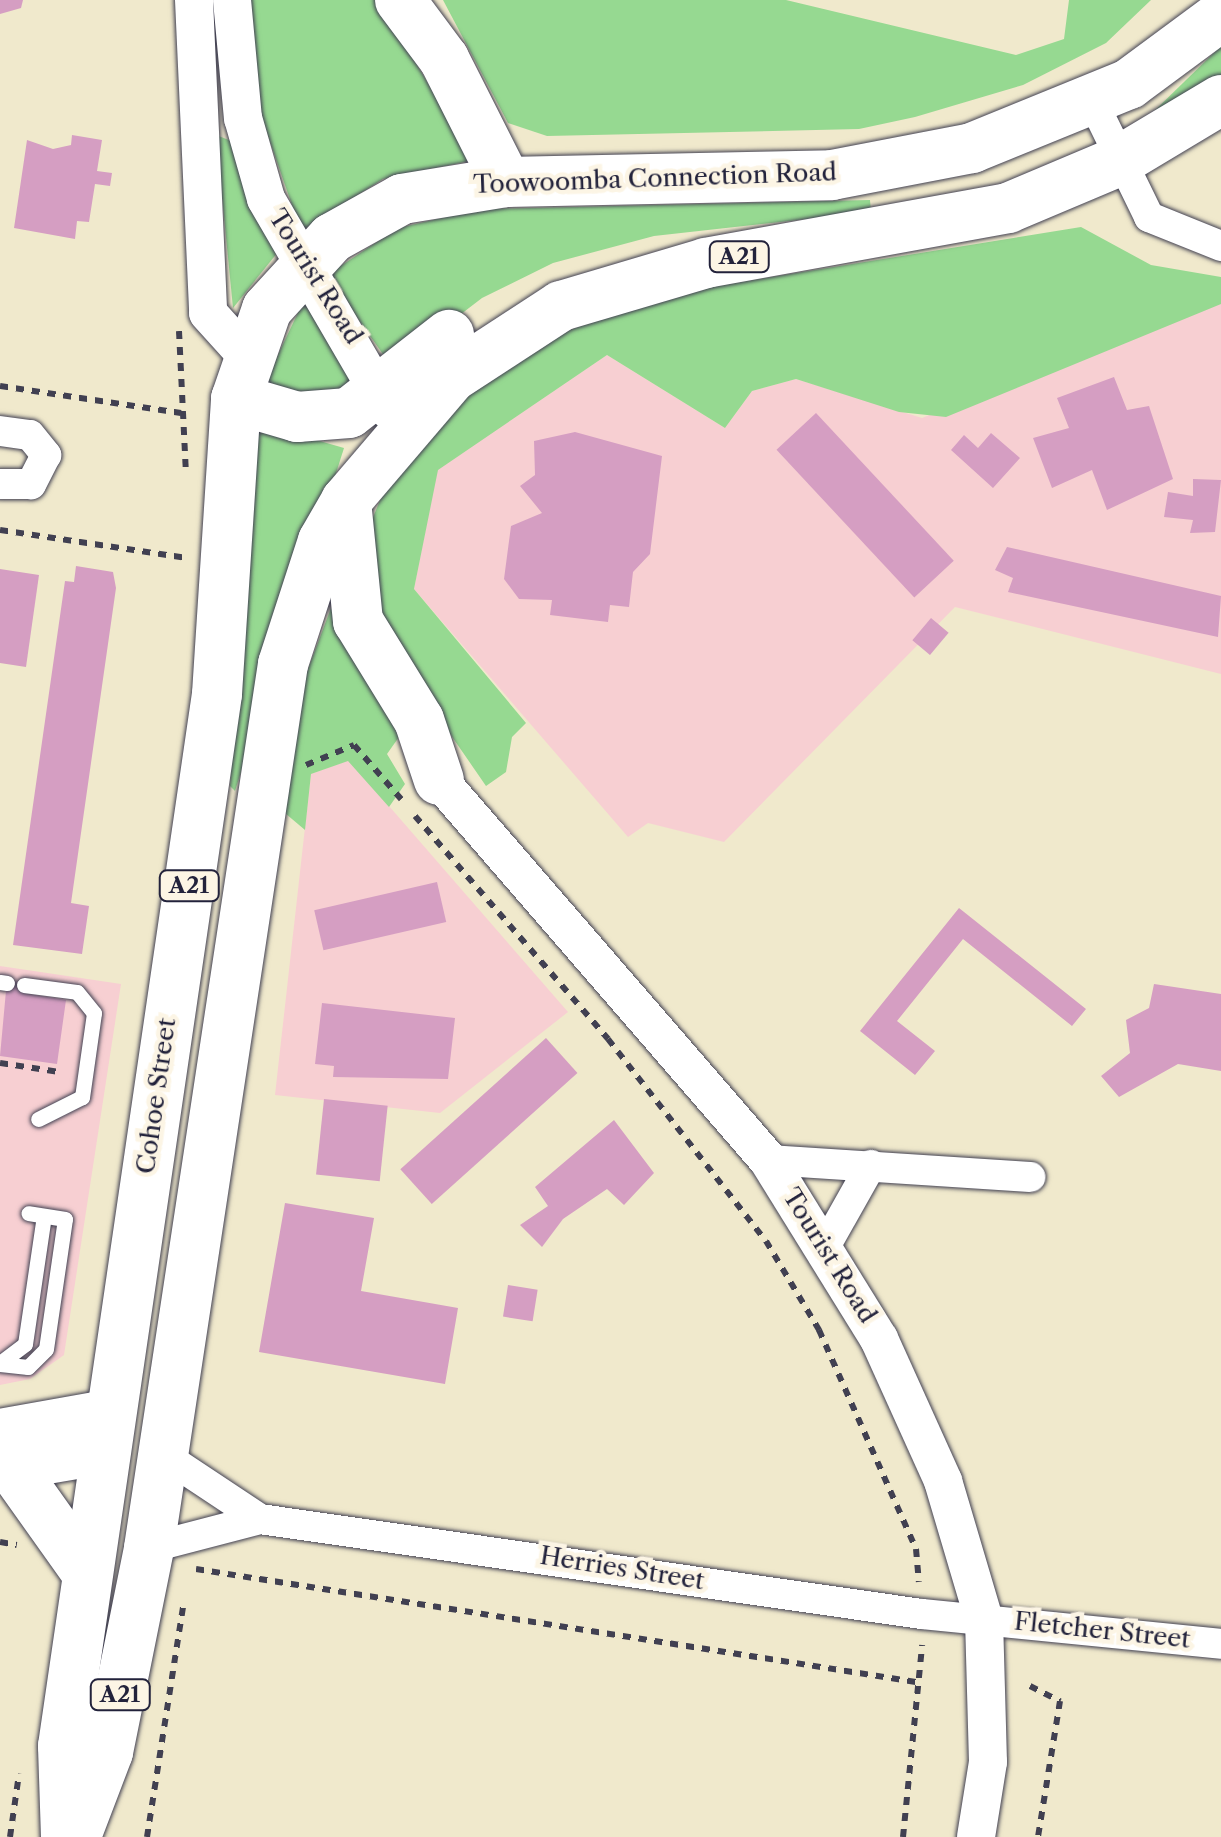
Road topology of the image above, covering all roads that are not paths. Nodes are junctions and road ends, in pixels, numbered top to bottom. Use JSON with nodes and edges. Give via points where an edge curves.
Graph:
{"nodes":[{"id":1,"x":194,"y":0,"type":"edge"},
{"id":2,"x":232,"y":0,"type":"edge"},
{"id":3,"x":400,"y":0,"type":"edge"},
{"id":4,"x":1221,"y":16,"type":"edge"},
{"id":5,"x":1221,"y":100,"type":"edge"},
{"id":6,"x":1093,"y":102,"type":"junction"},
{"id":7,"x":1119,"y":161,"type":"junction"},
{"id":8,"x":506,"y":182,"type":"junction"},
{"id":9,"x":1221,"y":246,"type":"edge"},
{"id":10,"x":302,"y":263,"type":"junction"},
{"id":11,"x":241,"y":377,"type":"junction"},
{"id":12,"x":390,"y":412,"type":"junction"},
{"id":13,"x":0,"y":431,"type":"edge"},
{"id":14,"x":0,"y":484,"type":"edge"},
{"id":15,"x":346,"y":502,"type":"junction"},
{"id":16,"x":439,"y":780,"type":"joint"},
{"id":17,"x":229,"y":823,"type":"junction"},
{"id":18,"x":24,"y":986,"type":"dead end"},
{"id":19,"x":234,"y":999,"type":"junction"},
{"id":20,"x":38,"y":1119,"type":"dead end"},
{"id":21,"x":768,"y":1160,"type":"junction"},
{"id":22,"x":871,"y":1165,"type":"junction"},
{"id":23,"x":1030,"y":1176,"type":"dead end"},
{"id":24,"x":36,"y":1214,"type":"dead end"},
{"id":25,"x":826,"y":1245,"type":"junction"},
{"id":26,"x":0,"y":1364,"type":"edge"},
{"id":27,"x":109,"y":1431,"type":"junction"},
{"id":28,"x":165,"y":1456,"type":"junction"},
{"id":29,"x":4,"y":1457,"type":"edge"},
{"id":30,"x":260,"y":1519,"type":"junction"},
{"id":31,"x":177,"y":1556,"type":"junction"},
{"id":32,"x":88,"y":1573,"type":"junction"},
{"id":33,"x":984,"y":1619,"type":"junction"},
{"id":34,"x":1221,"y":1644,"type":"edge"},
{"id":35,"x":66,"y":1837,"type":"edge"},
{"id":36,"x":75,"y":1837,"type":"edge"},
{"id":37,"x":976,"y":1837,"type":"edge"}],
"edges":[{"from":1,"to":11,"type":"street","via":[[208,312]]},
{"from":2,"to":10,"type":"street","name":"Tourist Road","via":[[254,160]]},
{"from":3,"to":8,"type":"highway","via":[[444,60]]},
{"from":4,"to":6,"type":"highway","name":"Toowoomba Connection Road","number":"A21"},
{"from":5,"to":7,"type":"highway","number":"A21"},
{"from":6,"to":7,"type":"street"},
{"from":6,"to":8,"type":"highway","name":"Toowoomba Connection Road","number":"A21","via":[[972,148],[832,175]]},
{"from":7,"to":9,"type":"street","via":[[1156,224]]},
{"from":7,"to":12,"type":"highway","number":"A21","via":[[980,216],[706,263],[654,246],[554,273],[456,330]]},
{"from":8,"to":10,"type":"highway","name":"Toowoomba Connection Road","number":"A21","via":[[402,199],[352,222]]},
{"from":10,"to":11,"type":"highway","name":"Toowoomba Connection Road","number":"A21"},
{"from":10,"to":12,"type":"street","name":"Tourist Road"},
{"from":11,"to":12,"type":"highway","via":[[317,419]]},
{"from":11,"to":17,"type":"highway","name":"Cohoe Street","number":"A21","via":[[226,606]]},
{"from":12,"to":15,"type":"highway","number":"A21"},
{"from":13,"to":14,"type":"street","via":[[30,436],[46,455],[30,484]]},
{"from":15,"to":16,"type":"highway","via":[[358,622],[419,720]]},
{"from":15,"to":17,"type":"highway","name":"Cohoe Street","number":"A21","via":[[323,541]]},
{"from":16,"to":21,"type":"street","name":"Tourist Road"},
{"from":17,"to":19,"type":"highway","name":"Cohoe Street","number":"A21"},
{"from":17,"to":27,"type":"highway","name":"Cohoe Street","number":"A21"},
{"from":18,"to":20,"type":"lane","via":[[77,992],[94,1013],[82,1098]]},
{"from":19,"to":27,"type":"highway","via":[[189,1132],[146,1408],[136,1433]]},
{"from":19,"to":28,"type":"highway","name":"Cohoe Street","number":"A21"},
{"from":21,"to":22,"type":"street"},
{"from":21,"to":25,"type":"street","name":"Tourist Road"},
{"from":22,"to":23,"type":"street"},
{"from":22,"to":25,"type":"street"},
{"from":24,"to":26,"type":"lane","via":[[65,1218],[46,1349],[28,1367]]},
{"from":25,"to":33,"type":"street","name":"Tourist Road","via":[[943,1481]]},
{"from":27,"to":29,"type":"main road"},
{"from":27,"to":32,"type":"highway","name":"Cohoe Street","number":"A21"},
{"from":28,"to":30,"type":"street","name":"Herries Street"},
{"from":28,"to":31,"type":"highway","name":"Cohoe Street","number":"A21"},
{"from":29,"to":32,"type":"highway"},
{"from":30,"to":31,"type":"street","name":"Herries Street"},
{"from":30,"to":33,"type":"street","name":"Herries Street"},
{"from":31,"to":36,"type":"highway","name":"Cohoe Street","number":"A21"},
{"from":32,"to":35,"type":"highway","name":"Cohoe Street","number":"A21","via":[[63,1746]]},
{"from":33,"to":34,"type":"street","name":"Fletcher Street"},
{"from":33,"to":37,"type":"street","name":"Tourist Road","via":[[988,1762]]}]}
